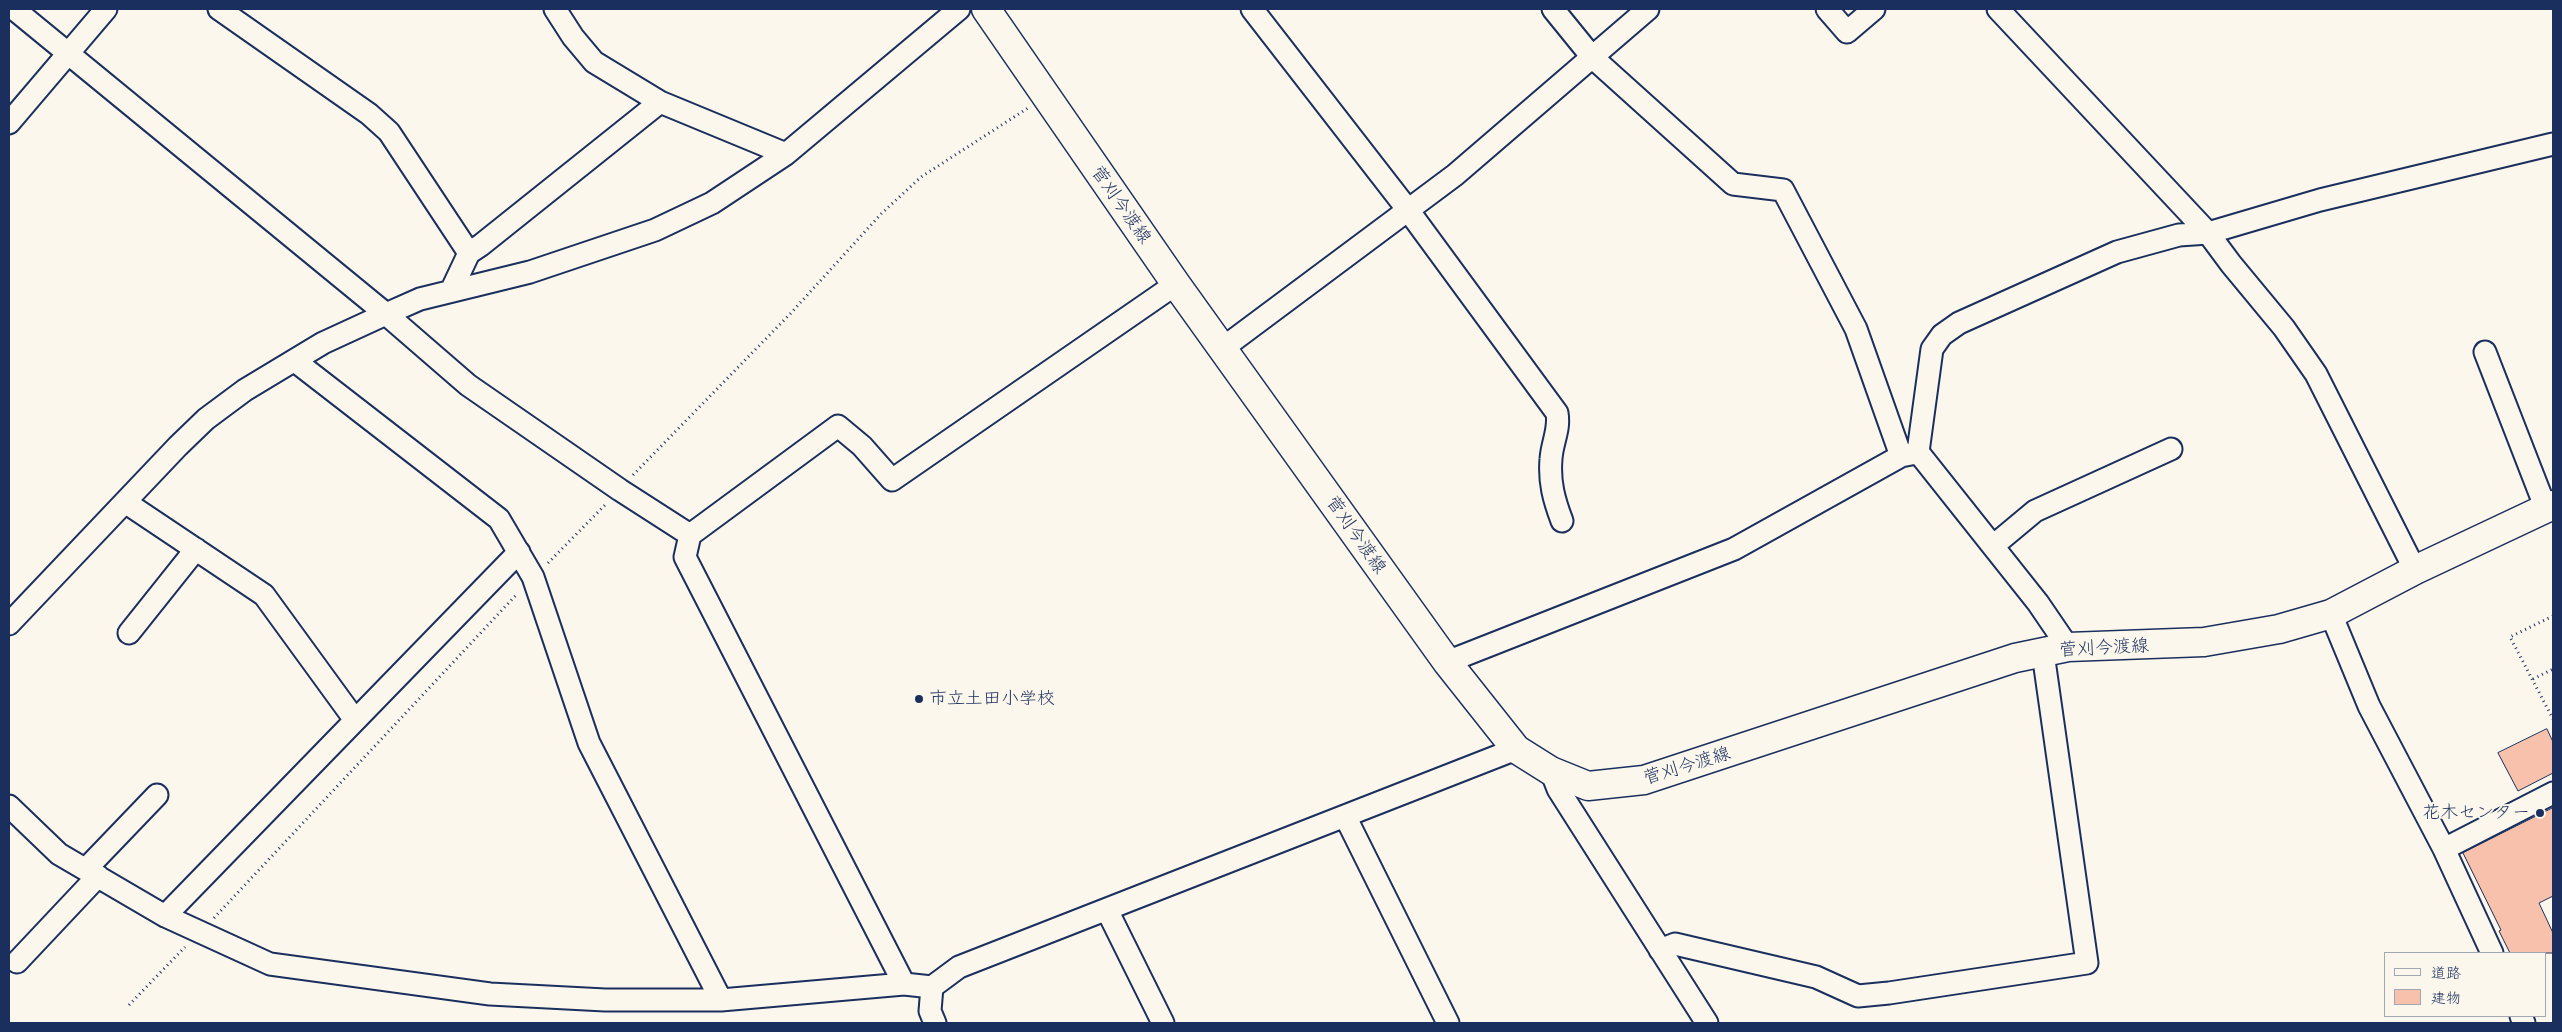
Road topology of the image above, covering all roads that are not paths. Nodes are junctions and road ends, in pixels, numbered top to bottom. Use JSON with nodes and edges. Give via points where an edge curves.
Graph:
{"nodes":[{"id":1,"x":14,"y":9,"type":"edge"},
{"id":2,"x":106,"y":9,"type":"edge"},
{"id":3,"x":219,"y":9,"type":"edge"},
{"id":4,"x":554,"y":9,"type":"edge"},
{"id":5,"x":959,"y":9,"type":"edge"},
{"id":6,"x":986,"y":9,"type":"edge"},
{"id":7,"x":1252,"y":9,"type":"edge"},
{"id":8,"x":1553,"y":9,"type":"edge"},
{"id":9,"x":1648,"y":9,"type":"edge"},
{"id":10,"x":1827,"y":9,"type":"edge"},
{"id":11,"x":1874,"y":9,"type":"edge"},
{"id":12,"x":1998,"y":9,"type":"edge"},
{"id":13,"x":68,"y":54,"type":"junction"},
{"id":14,"x":1592,"y":57,"type":"junction"},
{"id":15,"x":660,"y":102,"type":"junction"},
{"id":16,"x":9,"y":124,"type":"edge"},
{"id":17,"x":2553,"y":144,"type":"edge"},
{"id":18,"x":786,"y":154,"type":"junction"},
{"id":19,"x":1408,"y":210,"type":"junction"},
{"id":20,"x":2208,"y":233,"type":"junction"},
{"id":21,"x":468,"y":253,"type":"junction"},
{"id":22,"x":1176,"y":284,"type":"junction"},
{"id":23,"x":451,"y":291,"type":"junction"},
{"id":24,"x":386,"y":314,"type":"junction"},
{"id":25,"x":1223,"y":348,"type":"junction"},
{"id":26,"x":2485,"y":352,"type":"dead end"},
{"id":27,"x":295,"y":361,"type":"junction"},
{"id":28,"x":2171,"y":449,"type":"dead end"},
{"id":29,"x":1910,"y":454,"type":"junction"},
{"id":30,"x":125,"y":502,"type":"junction"},
{"id":31,"x":2549,"y":507,"type":"edge"},
{"id":32,"x":1562,"y":521,"type":"dead end"},
{"id":33,"x":690,"y":534,"type":"junction"},
{"id":34,"x":1993,"y":546,"type":"junction"},
{"id":35,"x":196,"y":549,"type":"junction"},
{"id":36,"x":519,"y":552,"type":"junction"},
{"id":37,"x":2415,"y":570,"type":"junction"},
{"id":38,"x":2331,"y":614,"type":"junction"},
{"id":39,"x":9,"y":624,"type":"edge"},
{"id":40,"x":129,"y":633,"type":"dead end"},
{"id":41,"x":2056,"y":650,"type":"junction"},
{"id":42,"x":1447,"y":662,"type":"junction"},
{"id":43,"x":355,"y":720,"type":"junction"},
{"id":44,"x":1516,"y":749,"type":"junction"},
{"id":45,"x":1551,"y":771,"type":"junction"},
{"id":46,"x":2553,"y":793,"type":"edge"},
{"id":47,"x":157,"y":795,"type":"dead end"},
{"id":48,"x":9,"y":806,"type":"edge"},
{"id":49,"x":1345,"y":816,"type":"junction"},
{"id":50,"x":2444,"y":849,"type":"junction"},
{"id":51,"x":92,"y":873,"type":"junction"},
{"id":52,"x":1107,"y":910,"type":"junction"},
{"id":53,"x":165,"y":916,"type":"junction"},
{"id":54,"x":1660,"y":950,"type":"junction"},
{"id":55,"x":2492,"y":952,"type":"edge"},
{"id":56,"x":17,"y":962,"type":"dead end"},
{"id":57,"x":904,"y":984,"type":"junction"},
{"id":58,"x":932,"y":987,"type":"junction"},
{"id":59,"x":721,"y":1000,"type":"junction"},
{"id":60,"x":935,"y":1023,"type":"edge"},
{"id":61,"x":1163,"y":1023,"type":"edge"},
{"id":62,"x":1448,"y":1023,"type":"edge"},
{"id":63,"x":1707,"y":1023,"type":"edge"}],
"edges":[{"from":1,"to":13,"type":"street"},
{"from":2,"to":13,"type":"street"},
{"from":3,"to":21,"type":"street","via":[[370,114],[389,132]]},
{"from":4,"to":15,"type":"street","via":[[594,62]]},
{"from":5,"to":18,"type":"street"},
{"from":6,"to":22,"type":"main road","name":"菅刈今渡線"},
{"from":7,"to":19,"type":"street"},
{"from":8,"to":14,"type":"street"},
{"from":9,"to":14,"type":"street"},
{"from":10,"to":11,"type":"street","via":[[1847,32]]},
{"from":12,"to":20,"type":"street"},
{"from":13,"to":16,"type":"street"},
{"from":13,"to":24,"type":"street"},
{"from":14,"to":19,"type":"street","via":[[1455,175]]},
{"from":14,"to":29,"type":"street","via":[[1733,184],[1783,190],[1856,329]]},
{"from":15,"to":18,"type":"street"},
{"from":15,"to":21,"type":"street"},
{"from":17,"to":20,"type":"street","via":[[2320,200]]},
{"from":18,"to":23,"type":"street","via":[[712,203],[655,230],[530,272]]},
{"from":19,"to":25,"type":"street"},
{"from":19,"to":32,"type":"street","via":[[1557,413],[1559,426],[1551,458],[1551,493]]},
{"from":20,"to":29,"type":"street","via":[[2179,235],[2117,252],[1958,323],[1942,335],[1932,349]]},
{"from":20,"to":37,"type":"street","via":[[2284,328],[2316,374]]},
{"from":21,"to":23,"type":"street"},
{"from":22,"to":25,"type":"main road","name":"菅刈今渡線"},
{"from":22,"to":33,"type":"street","via":[[892,480],[862,446],[838,426]]},
{"from":23,"to":24,"type":"street","via":[[420,299]]},
{"from":24,"to":27,"type":"street","via":[[324,343]]},
{"from":24,"to":33,"type":"street","via":[[468,385]]},
{"from":25,"to":42,"type":"main road","name":"菅刈今渡線"},
{"from":26,"to":31,"type":"street"},
{"from":27,"to":30,"type":"street","via":[[245,390],[206,419]]},
{"from":27,"to":36,"type":"street","via":[[499,519]]},
{"from":28,"to":34,"type":"street","via":[[2035,511]]},
{"from":29,"to":34,"type":"street"},
{"from":29,"to":42,"type":"street","via":[[1734,549]]},
{"from":30,"to":35,"type":"street"},
{"from":30,"to":39,"type":"street"},
{"from":31,"to":37,"type":"main road","name":"菅刈今渡線"},
{"from":33,"to":57,"type":"street","via":[[685,556]]},
{"from":34,"to":41,"type":"street","via":[[2038,602]]},
{"from":35,"to":40,"type":"street"},
{"from":35,"to":43,"type":"street","via":[[264,595]]},
{"from":36,"to":43,"type":"street"},
{"from":36,"to":59,"type":"street","via":[[533,577],[589,742]]},
{"from":37,"to":38,"type":"main road","name":"菅刈今渡線"},
{"from":38,"to":41,"type":"main road","name":"菅刈今渡線","via":[[2204,642]]},
{"from":38,"to":50,"type":"street","via":[[2369,706]]},
{"from":41,"to":45,"type":"main road","name":"菅刈今渡線","via":[[2015,658],[1644,780],[1588,786]]},
{"from":41,"to":54,"type":"street","via":[[2087,963],[1858,996],[1816,977],[1675,944]]},
{"from":42,"to":44,"type":"main road","name":"菅刈今渡線"},
{"from":43,"to":53,"type":"street"},
{"from":44,"to":45,"type":"main road","name":"菅刈今渡線"},
{"from":44,"to":49,"type":"street"},
{"from":45,"to":54,"type":"street","via":[[1558,789]]},
{"from":46,"to":50,"type":"street"},
{"from":47,"to":51,"type":"street"},
{"from":48,"to":51,"type":"street","via":[[59,854]]},
{"from":49,"to":52,"type":"street"},
{"from":49,"to":62,"type":"street"},
{"from":50,"to":55,"type":"street"},
{"from":51,"to":53,"type":"street"},
{"from":51,"to":56,"type":"street"},
{"from":52,"to":58,"type":"street","via":[[959,967]]},
{"from":52,"to":61,"type":"street"},
{"from":53,"to":59,"type":"street","via":[[270,964],[490,994],[605,1000]]},
{"from":54,"to":63,"type":"street"},
{"from":57,"to":58,"type":"street"},
{"from":57,"to":59,"type":"street"},
{"from":58,"to":60,"type":"street","via":[[930,1011]]}]}
